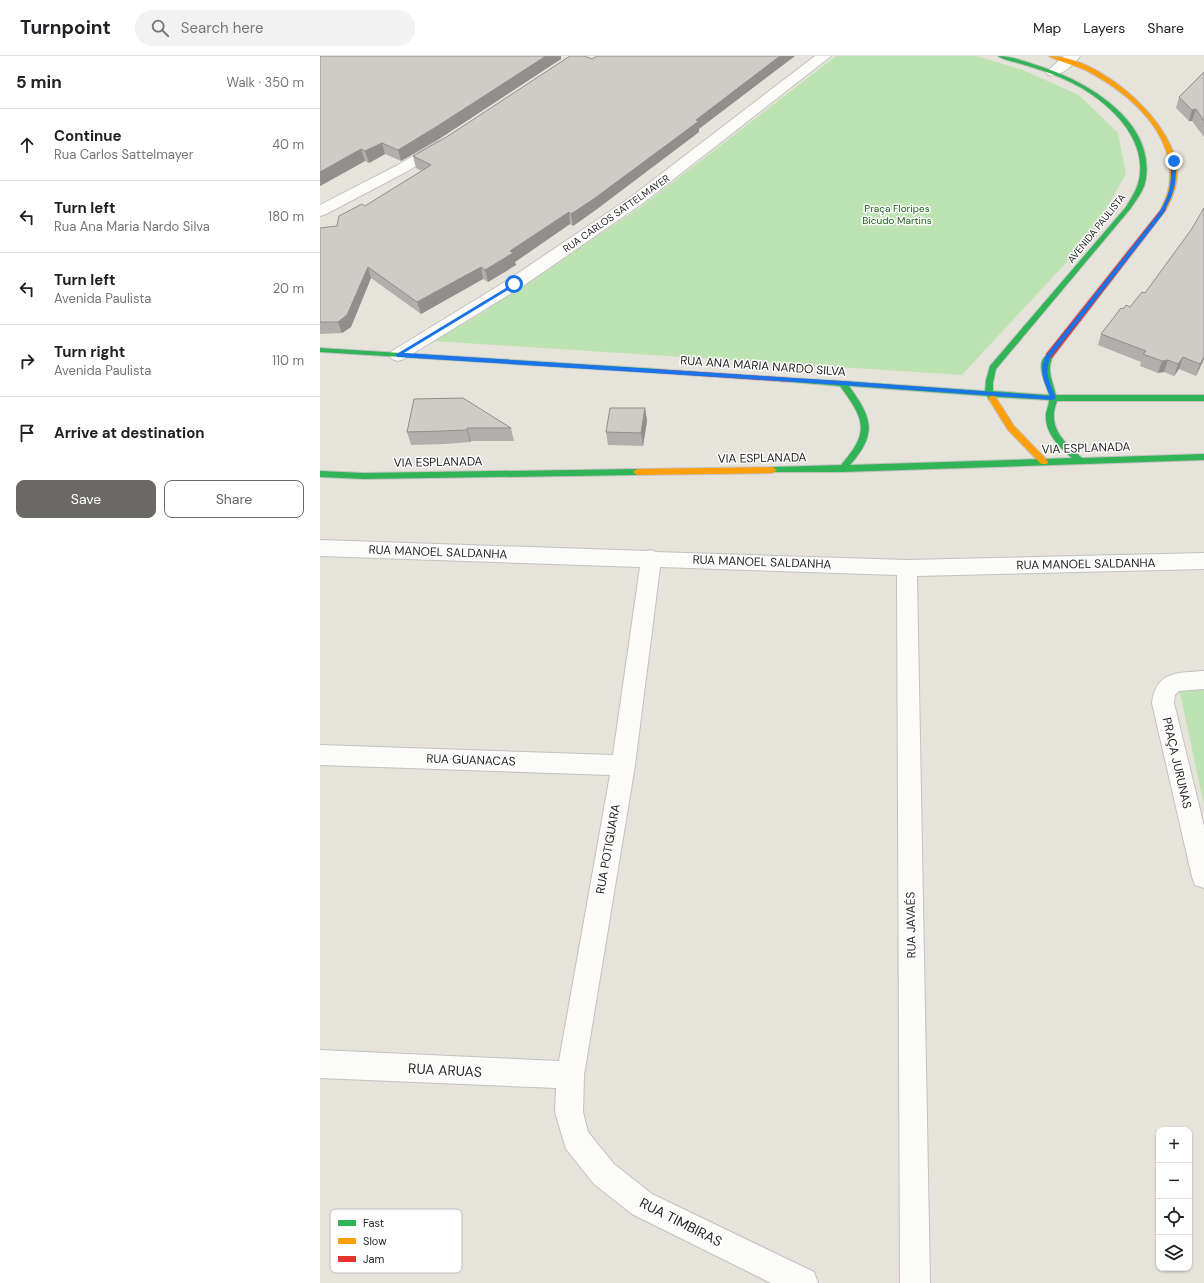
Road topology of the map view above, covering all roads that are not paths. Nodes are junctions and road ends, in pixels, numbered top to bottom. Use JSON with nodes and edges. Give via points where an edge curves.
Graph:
{"nodes":[{"id":1,"x":824,"y":56,"type":"edge"},
{"id":2,"x":1001,"y":56,"type":"edge"},
{"id":3,"x":1052,"y":56,"type":"edge"},
{"id":4,"x":1070,"y":58,"type":"edge"},
{"id":5,"x":1053,"y":72,"type":"junction"},
{"id":6,"x":452,"y":139,"type":"edge"},
{"id":7,"x":320,"y":211,"type":"edge"},
{"id":8,"x":320,"y":350,"type":"edge"},
{"id":9,"x":398,"y":355,"type":"junction"},
{"id":10,"x":842,"y":383,"type":"junction"},
{"id":11,"x":989,"y":394,"type":"junction"},
{"id":12,"x":1053,"y":398,"type":"junction"},
{"id":13,"x":1204,"y":398,"type":"edge"},
{"id":14,"x":1204,"y":457,"type":"edge"},
{"id":15,"x":1079,"y":460,"type":"junction"},
{"id":16,"x":1044,"y":462,"type":"junction"},
{"id":17,"x":842,"y":468,"type":"junction"},
{"id":18,"x":320,"y":474,"type":"edge"},
{"id":19,"x":320,"y":548,"type":"edge"},
{"id":20,"x":651,"y":558,"type":"junction"},
{"id":21,"x":1204,"y":561,"type":"edge"},
{"id":22,"x":907,"y":568,"type":"junction"},
{"id":23,"x":1204,"y":680,"type":"edge"},
{"id":24,"x":320,"y":755,"type":"edge"},
{"id":25,"x":623,"y":765,"type":"junction"},
{"id":26,"x":1204,"y":877,"type":"edge"},
{"id":27,"x":320,"y":1064,"type":"edge"},
{"id":28,"x":570,"y":1075,"type":"junction"},
{"id":29,"x":576,"y":1139,"type":"joint"},
{"id":30,"x":803,"y":1283,"type":"edge"},
{"id":31,"x":915,"y":1283,"type":"edge"}],
"edges":[{"from":1,"to":9,"type":"street","name":"RUA CARLOS SATTELMAYER","via":[[637,200],[514,284]]},
{"from":2,"to":5,"type":"main road","name":"AVENIDA PAULISTA"},
{"from":3,"to":4,"type":"main road"},
{"from":4,"to":5,"type":"street"},
{"from":4,"to":12,"type":"main road","via":[[1106,79],[1145,111],[1171,149],[1174,183],[1172,193],[1161,214],[1048,357],[1044,367]]},
{"from":5,"to":11,"type":"main road","name":"AVENIDA PAULISTA","via":[[1093,92],[1126,123],[1141,152],[1143,178],[1128,208],[993,368]]},
{"from":6,"to":7,"type":"street"},
{"from":8,"to":9,"type":"main road","name":"RUA ANA MARIA NARDO SILVA"},
{"from":9,"to":10,"type":"main road","name":"RUA ANA MARIA NARDO SILVA"},
{"from":10,"to":11,"type":"main road","name":"RUA ANA MARIA NARDO SILVA"},
{"from":10,"to":17,"type":"main road","via":[[858,404],[867,427],[862,446]]},
{"from":11,"to":12,"type":"main road","name":"RUA ANA MARIA NARDO SILVA"},
{"from":11,"to":16,"type":"main road","via":[[1010,428]]},
{"from":12,"to":13,"type":"main road","name":"RUA ANA MARIA NARDO SILVA"},
{"from":12,"to":15,"type":"main road","via":[[1050,415],[1052,429],[1059,442]]},
{"from":14,"to":15,"type":"main road","name":"VIA ESPLANADA"},
{"from":15,"to":16,"type":"main road","name":"VIA ESPLANADA"},
{"from":16,"to":17,"type":"main road","name":"VIA ESPLANADA"},
{"from":17,"to":18,"type":"main road","name":"VIA ESPLANADA","via":[[364,476]]},
{"from":19,"to":20,"type":"street","name":"RUA MANOEL SALDANHA"},
{"from":20,"to":22,"type":"street","name":"RUA MANOEL SALDANHA"},
{"from":20,"to":25,"type":"street","name":"RUA POTIGUARA"},
{"from":21,"to":22,"type":"street","name":"RUA MANOEL SALDANHA"},
{"from":22,"to":31,"type":"street","name":"RUA JAVAÉS"},
{"from":23,"to":26,"type":"street","name":"PRAÇA JURUNAS","via":[[1176,682],[1167,686],[1163,693],[1163,703]]},
{"from":24,"to":25,"type":"street","name":"RUA GUANACAS"},
{"from":25,"to":28,"type":"street","name":"RUA POTIGUARA"},
{"from":27,"to":28,"type":"street","name":"RUA ARUAS"},
{"from":28,"to":29,"type":"street","name":"RUA POTIGUARA","via":[[569,1112]]},
{"from":29,"to":30,"type":"street","name":"RUA TIMBIRAS","via":[[604,1174],[642,1204]]}]}
